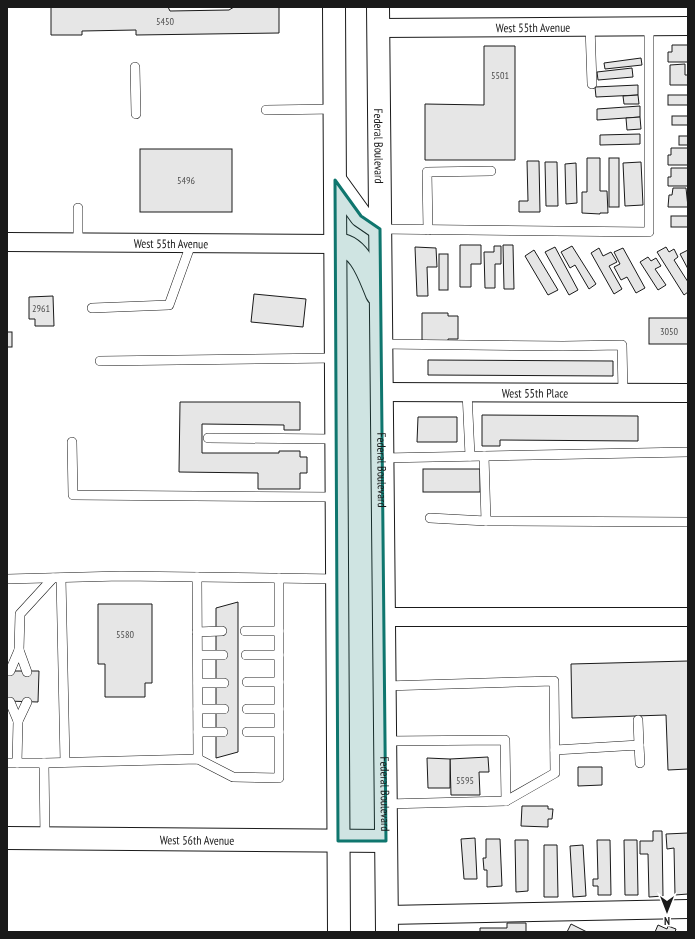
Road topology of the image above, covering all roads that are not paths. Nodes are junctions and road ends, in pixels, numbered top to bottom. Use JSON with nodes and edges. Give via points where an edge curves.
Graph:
{"nodes":[{"id":1,"x":334,"y":7,"type":"edge"},
{"id":2,"x":378,"y":17,"type":"edge"},
{"id":3,"x":590,"y":26,"type":"junction"},
{"id":4,"x":649,"y":26,"type":"junction"},
{"id":5,"x":688,"y":26,"type":"edge"},
{"id":6,"x":135,"y":68,"type":"dead end"},
{"id":7,"x":592,"y":84,"type":"dead end"},
{"id":8,"x":334,"y":108,"type":"junction"},
{"id":9,"x":266,"y":110,"type":"dead end"},
{"id":10,"x":136,"y":114,"type":"dead end"},
{"id":11,"x":491,"y":171,"type":"dead end"},
{"id":12,"x":335,"y":180,"type":"junction"},
{"id":13,"x":78,"y":208,"type":"dead end"},
{"id":14,"x":380,"y":229,"type":"junction"},
{"id":15,"x":428,"y":230,"type":"junction"},
{"id":16,"x":7,"y":242,"type":"edge"},
{"id":17,"x":78,"y":243,"type":"junction"},
{"id":18,"x":191,"y":244,"type":"junction"},
{"id":19,"x":335,"y":244,"type":"junction"},
{"id":20,"x":380,"y":302,"type":"junction"},
{"id":21,"x":92,"y":308,"type":"dead end"},
{"id":22,"x":381,"y":344,"type":"junction"},
{"id":23,"x":336,"y":358,"type":"junction"},
{"id":24,"x":100,"y":361,"type":"dead end"},
{"id":25,"x":382,"y":392,"type":"junction"},
{"id":26,"x":467,"y":392,"type":"junction"},
{"id":27,"x":623,"y":393,"type":"junction"},
{"id":28,"x":688,"y":393,"type":"edge"},
{"id":29,"x":208,"y":438,"type":"dead end"},
{"id":30,"x":336,"y":439,"type":"junction"},
{"id":31,"x":72,"y":442,"type":"dead end"},
{"id":32,"x":688,"y":452,"type":"edge"},
{"id":33,"x":470,"y":456,"type":"junction"},
{"id":34,"x":484,"y":456,"type":"junction"},
{"id":35,"x":382,"y":458,"type":"junction"},
{"id":36,"x":336,"y":497,"type":"junction"},
{"id":37,"x":430,"y":518,"type":"dead end"},
{"id":38,"x":486,"y":521,"type":"junction"},
{"id":39,"x":688,"y":522,"type":"edge"},
{"id":40,"x":197,"y":577,"type":"junction"},
{"id":41,"x":57,"y":578,"type":"junction"},
{"id":42,"x":279,"y":578,"type":"junction"},
{"id":43,"x":7,"y":579,"type":"edge"},
{"id":44,"x":338,"y":579,"type":"junction"},
{"id":45,"x":384,"y":617,"type":"junction"},
{"id":46,"x":688,"y":617,"type":"edge"},
{"id":47,"x":222,"y":631,"type":"dead end"},
{"id":48,"x":245,"y":631,"type":"dead end"},
{"id":49,"x":279,"y":631,"type":"junction"},
{"id":50,"x":197,"y":632,"type":"junction"},
{"id":51,"x":19,"y":650,"type":"junction"},
{"id":52,"x":198,"y":655,"type":"junction"},
{"id":53,"x":223,"y":655,"type":"dead end"},
{"id":54,"x":246,"y":655,"type":"dead end"},
{"id":55,"x":279,"y":655,"type":"junction"},
{"id":56,"x":10,"y":671,"type":"dead end"},
{"id":57,"x":27,"y":672,"type":"dead end"},
{"id":58,"x":247,"y":682,"type":"dead end"},
{"id":59,"x":279,"y":682,"type":"junction"},
{"id":60,"x":198,"y":683,"type":"junction"},
{"id":61,"x":224,"y":683,"type":"dead end"},
{"id":62,"x":384,"y":686,"type":"junction"},
{"id":63,"x":10,"y":702,"type":"dead end"},
{"id":64,"x":27,"y":702,"type":"dead end"},
{"id":65,"x":198,"y":709,"type":"junction"},
{"id":66,"x":224,"y":709,"type":"dead end"},
{"id":67,"x":247,"y":709,"type":"dead end"},
{"id":68,"x":279,"y":709,"type":"junction"},
{"id":69,"x":638,"y":720,"type":"dead end"},
{"id":70,"x":18,"y":722,"type":"junction"},
{"id":71,"x":198,"y":732,"type":"junction"},
{"id":72,"x":223,"y":732,"type":"dead end"},
{"id":73,"x":247,"y":732,"type":"dead end"},
{"id":74,"x":279,"y":732,"type":"junction"},
{"id":75,"x":385,"y":741,"type":"junction"},
{"id":76,"x":639,"y":745,"type":"junction"},
{"id":77,"x":555,"y":750,"type":"junction"},
{"id":78,"x":198,"y":759,"type":"junction"},
{"id":79,"x":65,"y":762,"type":"junction"},
{"id":80,"x":7,"y":763,"type":"edge"},
{"id":81,"x":17,"y":763,"type":"junction"},
{"id":82,"x":44,"y":763,"type":"junction"},
{"id":83,"x":640,"y":763,"type":"dead end"},
{"id":84,"x":506,"y":801,"type":"junction"},
{"id":85,"x":386,"y":804,"type":"junction"},
{"id":86,"x":7,"y":838,"type":"edge"},
{"id":87,"x":45,"y":838,"type":"junction"},
{"id":88,"x":338,"y":841,"type":"junction"},
{"id":89,"x":386,"y":841,"type":"junction"},
{"id":90,"x":688,"y":909,"type":"edge"},
{"id":91,"x":387,"y":923,"type":"edge"},
{"id":92,"x":339,"y":932,"type":"edge"}],
"edges":[{"from":1,"to":8,"type":"main road"},
{"from":2,"to":3,"type":"street","name":"West 55th Avenue"},
{"from":2,"to":14,"type":"main road","name":"Federal Boulevard"},
{"from":3,"to":4,"type":"street","name":"West 55th Avenue"},
{"from":3,"to":7,"type":"lane"},
{"from":4,"to":5,"type":"street","name":"West 55th Avenue"},
{"from":4,"to":15,"type":"lane","via":[[649,232]]},
{"from":6,"to":10,"type":"lane"},
{"from":8,"to":9,"type":"lane"},
{"from":8,"to":12,"type":"main road"},
{"from":11,"to":15,"type":"lane","via":[[427,172]]},
{"from":12,"to":14,"type":"main road","via":[[361,216]]},
{"from":12,"to":19,"type":"main road"},
{"from":13,"to":17,"type":"lane"},
{"from":14,"to":15,"type":"lane"},
{"from":14,"to":20,"type":"main road","name":"Federal Boulevard"},
{"from":16,"to":17,"type":"street","name":"West 55th Avenue"},
{"from":17,"to":18,"type":"street","name":"West 55th Avenue"},
{"from":18,"to":19,"type":"street","name":"West 55th Avenue"},
{"from":18,"to":21,"type":"lane","via":[[169,305]]},
{"from":19,"to":20,"type":"main road","via":[[343,244],[355,252],[364,265]]},
{"from":19,"to":23,"type":"main road"},
{"from":20,"to":22,"type":"main road","name":"Federal Boulevard"},
{"from":22,"to":25,"type":"main road","name":"Federal Boulevard"},
{"from":22,"to":27,"type":"lane","via":[[622,345]]},
{"from":23,"to":24,"type":"lane"},
{"from":23,"to":30,"type":"main road"},
{"from":25,"to":26,"type":"street","name":"West 55th Place"},
{"from":25,"to":35,"type":"main road","name":"Federal Boulevard"},
{"from":26,"to":27,"type":"street","name":"West 55th Place"},
{"from":26,"to":33,"type":"lane"},
{"from":27,"to":28,"type":"street","name":"West 55th Place"},
{"from":29,"to":30,"type":"lane"},
{"from":30,"to":36,"type":"main road"},
{"from":31,"to":36,"type":"lane","via":[[73,495]]},
{"from":32,"to":34,"type":"lane"},
{"from":33,"to":34,"type":"lane"},
{"from":33,"to":35,"type":"lane"},
{"from":34,"to":38,"type":"lane"},
{"from":35,"to":45,"type":"main road","name":"Federal Boulevard"},
{"from":36,"to":44,"type":"main road"},
{"from":37,"to":38,"type":"lane"},
{"from":38,"to":39,"type":"lane"},
{"from":40,"to":41,"type":"lane"},
{"from":40,"to":42,"type":"lane"},
{"from":40,"to":50,"type":"lane"},
{"from":41,"to":43,"type":"lane"},
{"from":41,"to":51,"type":"lane","via":[[20,614]]},
{"from":41,"to":79,"type":"lane"},
{"from":42,"to":44,"type":"lane"},
{"from":42,"to":49,"type":"lane"},
{"from":44,"to":88,"type":"main road"},
{"from":45,"to":46,"type":"street"},
{"from":45,"to":62,"type":"main road","name":"Federal Boulevard"},
{"from":47,"to":50,"type":"lane"},
{"from":48,"to":49,"type":"lane"},
{"from":49,"to":55,"type":"lane"},
{"from":50,"to":52,"type":"lane"},
{"from":51,"to":56,"type":"lane"},
{"from":51,"to":57,"type":"lane"},
{"from":52,"to":53,"type":"lane"},
{"from":52,"to":60,"type":"lane"},
{"from":54,"to":55,"type":"lane"},
{"from":55,"to":59,"type":"lane"},
{"from":58,"to":59,"type":"lane"},
{"from":59,"to":68,"type":"lane"},
{"from":60,"to":61,"type":"lane"},
{"from":60,"to":65,"type":"lane"},
{"from":62,"to":75,"type":"main road","name":"Federal Boulevard"},
{"from":62,"to":77,"type":"lane","via":[[554,681]]},
{"from":63,"to":70,"type":"lane"},
{"from":64,"to":70,"type":"lane"},
{"from":65,"to":66,"type":"lane"},
{"from":65,"to":71,"type":"lane"},
{"from":67,"to":68,"type":"lane"},
{"from":68,"to":74,"type":"lane"},
{"from":69,"to":76,"type":"lane"},
{"from":70,"to":81,"type":"lane"},
{"from":71,"to":72,"type":"lane"},
{"from":71,"to":78,"type":"lane"},
{"from":73,"to":74,"type":"lane"},
{"from":74,"to":78,"type":"lane","via":[[279,778],[233,778]]},
{"from":75,"to":84,"type":"lane","via":[[505,740]]},
{"from":75,"to":85,"type":"main road","name":"Federal Boulevard"},
{"from":76,"to":77,"type":"lane"},
{"from":76,"to":83,"type":"lane"},
{"from":77,"to":84,"type":"lane","via":[[555,773]]},
{"from":78,"to":79,"type":"lane"},
{"from":79,"to":82,"type":"lane"},
{"from":80,"to":81,"type":"lane"},
{"from":81,"to":82,"type":"lane"},
{"from":82,"to":87,"type":"lane"},
{"from":84,"to":85,"type":"lane"},
{"from":85,"to":89,"type":"main road","name":"Federal Boulevard"},
{"from":86,"to":87,"type":"main road","name":"West 56th Avenue"},
{"from":87,"to":88,"type":"main road","name":"West 56th Avenue"},
{"from":88,"to":89,"type":"main road","name":"West 56th Avenue"},
{"from":88,"to":92,"type":"main road"},
{"from":89,"to":91,"type":"main road","name":"Federal Boulevard"},
{"from":90,"to":91,"type":"street"}]}
